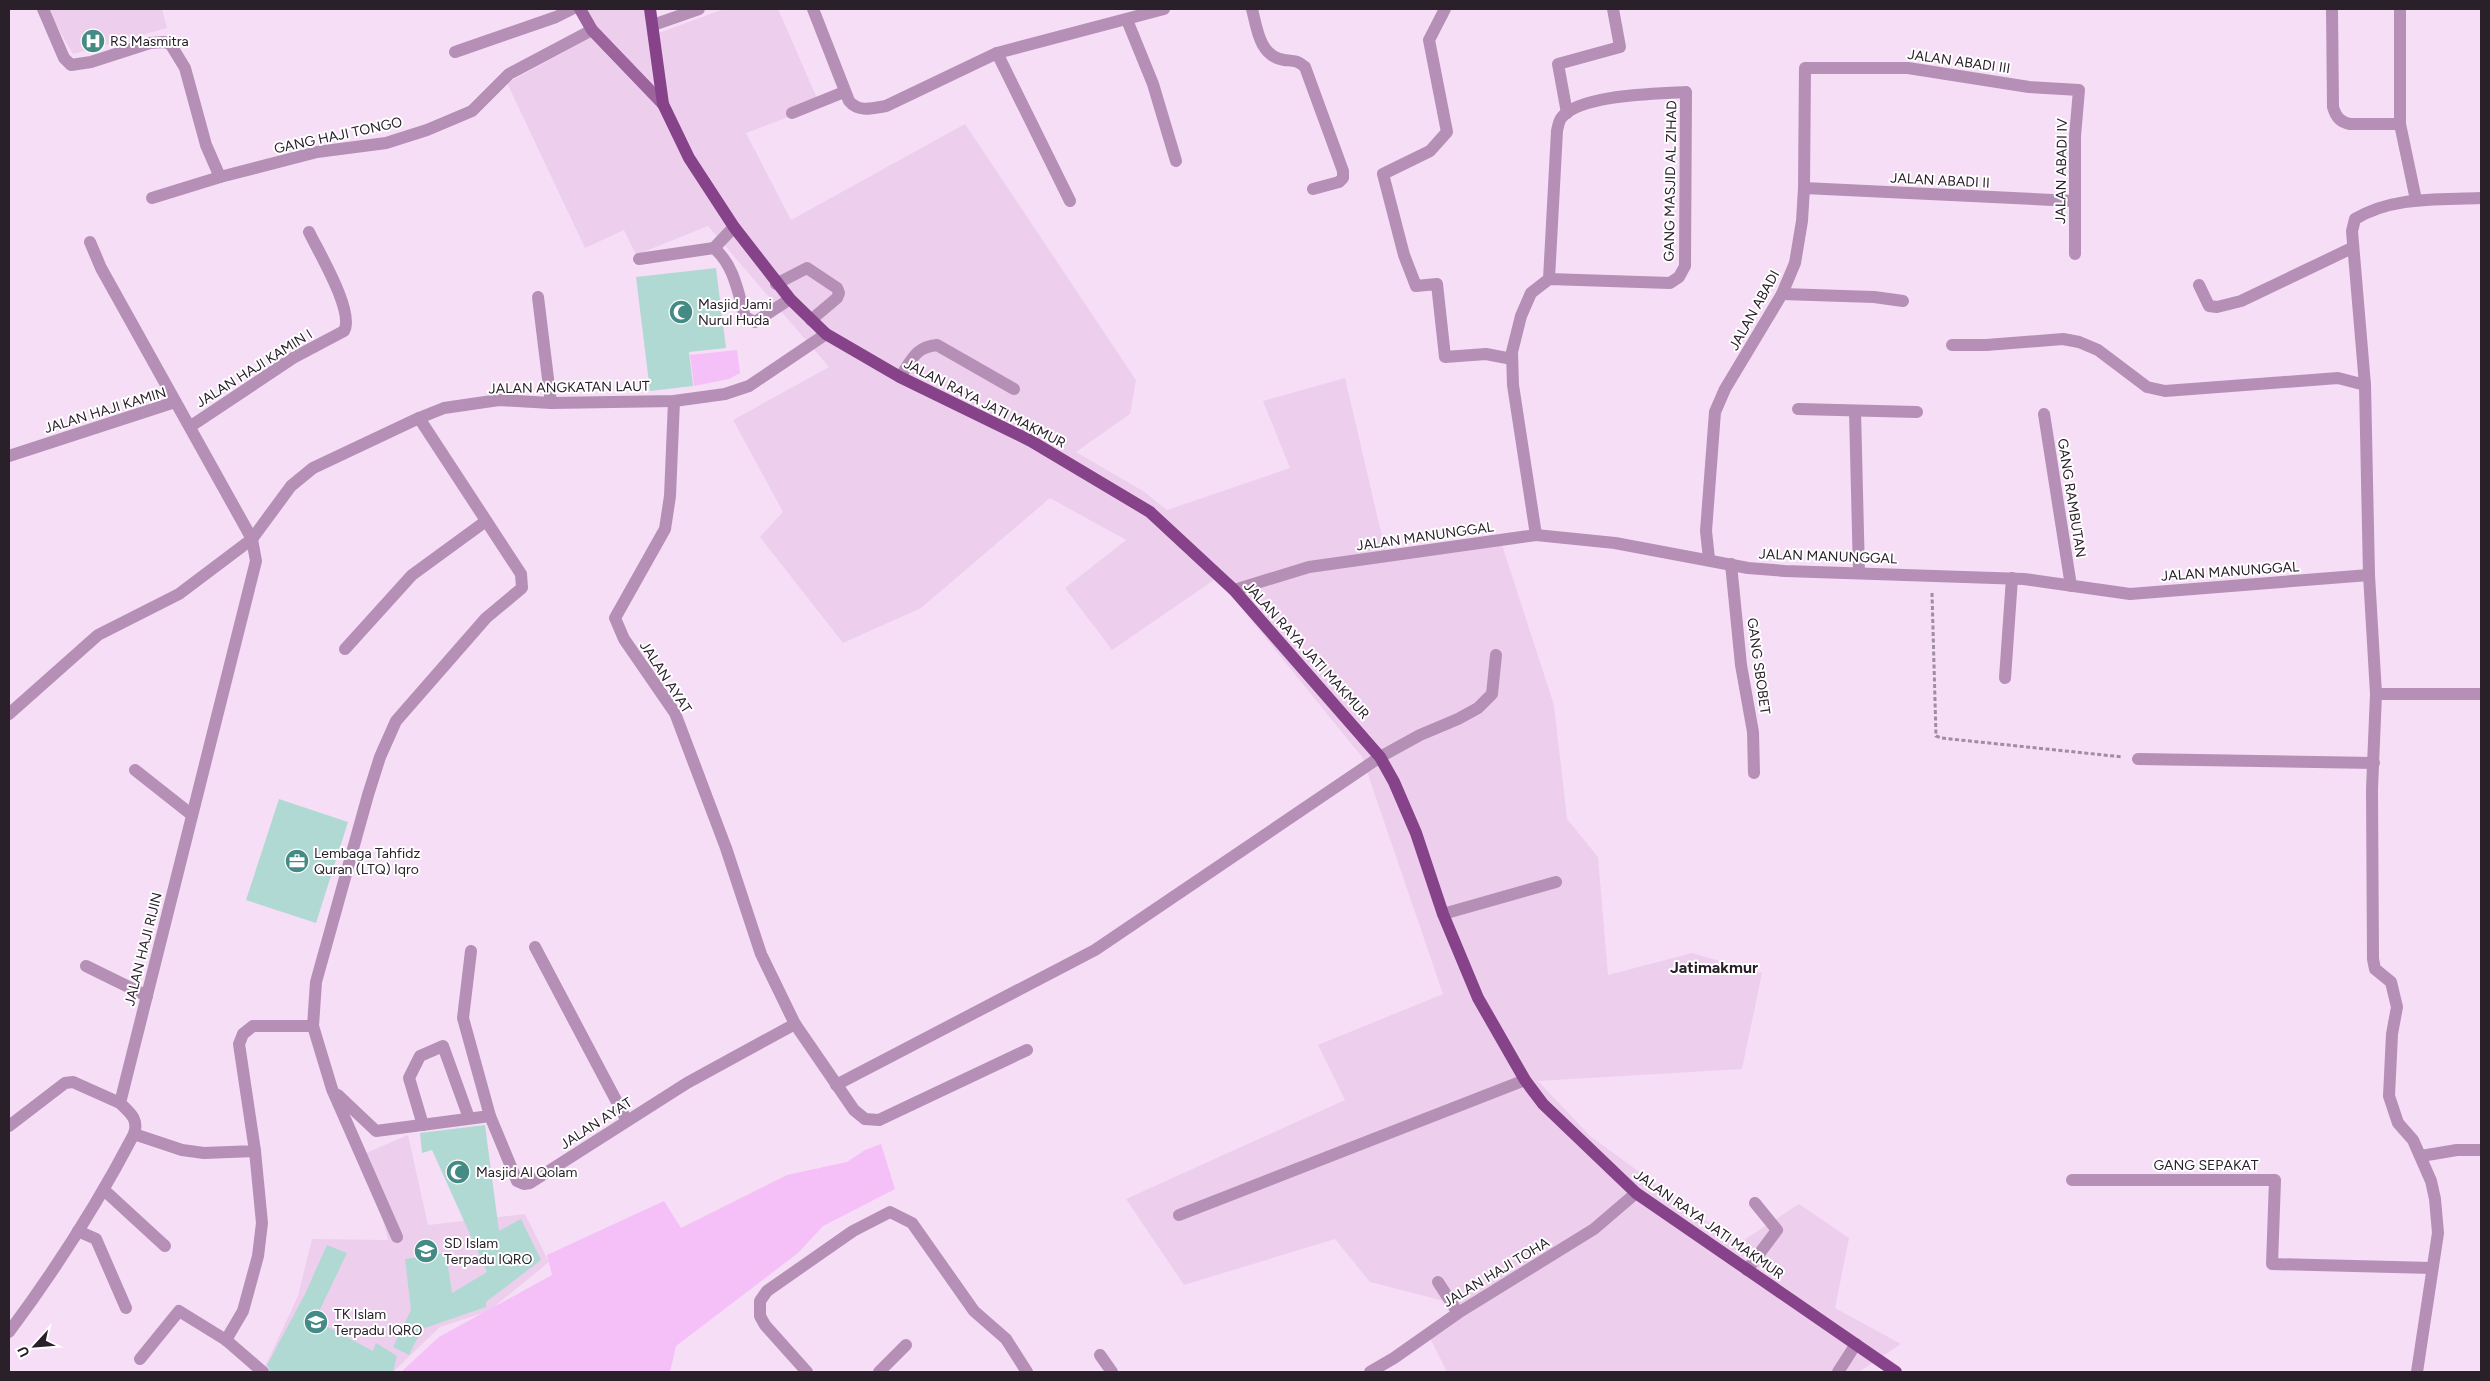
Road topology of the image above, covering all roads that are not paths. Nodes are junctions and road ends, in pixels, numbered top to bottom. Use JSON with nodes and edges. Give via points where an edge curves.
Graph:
{"nodes":[{"id":1,"x":43,"y":9,"type":"edge"},
{"id":2,"x":572,"y":9,"type":"edge"},
{"id":3,"x":580,"y":9,"type":"edge"},
{"id":4,"x":650,"y":9,"type":"edge"},
{"id":5,"x":699,"y":9,"type":"edge"},
{"id":6,"x":813,"y":9,"type":"edge"},
{"id":7,"x":1164,"y":9,"type":"edge"},
{"id":8,"x":1252,"y":9,"type":"edge"},
{"id":9,"x":1445,"y":9,"type":"edge"},
{"id":10,"x":1613,"y":9,"type":"edge"},
{"id":11,"x":2332,"y":9,"type":"edge"},
{"id":12,"x":2400,"y":9,"type":"edge"},
{"id":13,"x":1127,"y":20,"type":"junction"},
{"id":14,"x":652,"y":25,"type":"junction"},
{"id":15,"x":592,"y":30,"type":"junction"},
{"id":16,"x":454,"y":52,"type":"dead end"},
{"id":17,"x":997,"y":53,"type":"junction"},
{"id":18,"x":1805,"y":68,"type":"joint"},
{"id":19,"x":2079,"y":90,"type":"joint"},
{"id":20,"x":844,"y":92,"type":"junction"},
{"id":21,"x":663,"y":104,"type":"junction"},
{"id":22,"x":792,"y":113,"type":"dead end"},
{"id":23,"x":1567,"y":113,"type":"junction"},
{"id":24,"x":2400,"y":124,"type":"junction"},
{"id":25,"x":1176,"y":161,"type":"dead end"},
{"id":26,"x":220,"y":177,"type":"junction"},
{"id":27,"x":1804,"y":188,"type":"junction"},
{"id":28,"x":1314,"y":189,"type":"dead end"},
{"id":29,"x":152,"y":198,"type":"dead end"},
{"id":30,"x":2481,"y":199,"type":"edge"},
{"id":31,"x":2416,"y":200,"type":"junction"},
{"id":32,"x":1070,"y":201,"type":"dead end"},
{"id":33,"x":2074,"y":201,"type":"junction"},
{"id":34,"x":734,"y":227,"type":"junction"},
{"id":35,"x":309,"y":232,"type":"dead end"},
{"id":36,"x":90,"y":242,"type":"dead end"},
{"id":37,"x":714,"y":248,"type":"junction"},
{"id":38,"x":2352,"y":248,"type":"junction"},
{"id":39,"x":2075,"y":254,"type":"dead end"},
{"id":40,"x":639,"y":259,"type":"dead end"},
{"id":41,"x":1549,"y":278,"type":"junction"},
{"id":42,"x":776,"y":284,"type":"junction"},
{"id":43,"x":2199,"y":285,"type":"dead end"},
{"id":44,"x":1782,"y":294,"type":"junction"},
{"id":45,"x":538,"y":297,"type":"dead end"},
{"id":46,"x":790,"y":300,"type":"junction"},
{"id":47,"x":1903,"y":301,"type":"dead end"},
{"id":48,"x":811,"y":320,"type":"junction"},
{"id":49,"x":826,"y":334,"type":"junction"},
{"id":50,"x":1952,"y":345,"type":"dead end"},
{"id":51,"x":1512,"y":359,"type":"junction"},
{"id":52,"x":900,"y":377,"type":"junction"},
{"id":53,"x":2366,"y":385,"type":"junction"},
{"id":54,"x":1014,"y":389,"type":"dead end"},
{"id":55,"x":674,"y":401,"type":"junction"},
{"id":56,"x":175,"y":402,"type":"junction"},
{"id":57,"x":551,"y":402,"type":"junction"},
{"id":58,"x":1798,"y":408,"type":"dead end"},
{"id":59,"x":1855,"y":411,"type":"junction"},
{"id":60,"x":1917,"y":412,"type":"dead end"},
{"id":61,"x":2044,"y":414,"type":"dead end"},
{"id":62,"x":419,"y":418,"type":"junction"},
{"id":63,"x":191,"y":426,"type":"junction"},
{"id":64,"x":9,"y":456,"type":"edge"},
{"id":65,"x":486,"y":520,"type":"junction"},
{"id":66,"x":1536,"y":535,"type":"junction"},
{"id":67,"x":252,"y":539,"type":"junction"},
{"id":68,"x":1709,"y":559,"type":"junction"},
{"id":69,"x":1731,"y":564,"type":"junction"},
{"id":70,"x":1859,"y":573,"type":"junction"},
{"id":71,"x":2369,"y":575,"type":"junction"},
{"id":72,"x":2012,"y":578,"type":"junction"},
{"id":73,"x":2071,"y":586,"type":"junction"},
{"id":74,"x":1234,"y":590,"type":"junction"},
{"id":75,"x":345,"y":649,"type":"dead end"},
{"id":76,"x":1496,"y":655,"type":"dead end"},
{"id":77,"x":2005,"y":678,"type":"dead end"},
{"id":78,"x":2376,"y":694,"type":"junction"},
{"id":79,"x":2481,"y":694,"type":"edge"},
{"id":80,"x":9,"y":714,"type":"edge"},
{"id":81,"x":1380,"y":757,"type":"junction"},
{"id":82,"x":2138,"y":759,"type":"road end"},
{"id":83,"x":2374,"y":763,"type":"junction"},
{"id":84,"x":135,"y":770,"type":"dead end"},
{"id":85,"x":1754,"y":773,"type":"dead end"},
{"id":86,"x":192,"y":815,"type":"junction"},
{"id":87,"x":1556,"y":882,"type":"dead end"},
{"id":88,"x":1443,"y":914,"type":"junction"},
{"id":89,"x":535,"y":947,"type":"dead end"},
{"id":90,"x":471,"y":951,"type":"dead end"},
{"id":91,"x":86,"y":966,"type":"dead end"},
{"id":92,"x":147,"y":996,"type":"junction"},
{"id":93,"x":795,"y":1024,"type":"junction"},
{"id":94,"x":313,"y":1026,"type":"junction"},
{"id":95,"x":1027,"y":1050,"type":"dead end"},
{"id":96,"x":1525,"y":1080,"type":"junction"},
{"id":97,"x":836,"y":1085,"type":"junction"},
{"id":98,"x":332,"y":1089,"type":"junction"},
{"id":99,"x":120,"y":1103,"type":"junction"},
{"id":100,"x":490,"y":1116,"type":"junction"},
{"id":101,"x":469,"y":1118,"type":"junction"},
{"id":102,"x":627,"y":1120,"type":"junction"},
{"id":103,"x":423,"y":1125,"type":"junction"},
{"id":104,"x":9,"y":1126,"type":"edge"},
{"id":105,"x":134,"y":1134,"type":"junction"},
{"id":106,"x":2481,"y":1150,"type":"edge"},
{"id":107,"x":255,"y":1151,"type":"junction"},
{"id":108,"x":2420,"y":1156,"type":"junction"},
{"id":109,"x":2072,"y":1180,"type":"dead end"},
{"id":110,"x":104,"y":1190,"type":"junction"},
{"id":111,"x":1636,"y":1193,"type":"junction"},
{"id":112,"x":1755,"y":1203,"type":"dead end"},
{"id":113,"x":1179,"y":1215,"type":"dead end"},
{"id":114,"x":78,"y":1231,"type":"junction"},
{"id":115,"x":397,"y":1237,"type":"dead end"},
{"id":116,"x":164,"y":1246,"type":"dead end"},
{"id":117,"x":2432,"y":1268,"type":"junction"},
{"id":118,"x":1747,"y":1270,"type":"junction"},
{"id":119,"x":1438,"y":1282,"type":"dead end"},
{"id":120,"x":126,"y":1308,"type":"dead end"},
{"id":121,"x":1458,"y":1312,"type":"junction"},
{"id":122,"x":9,"y":1332,"type":"edge"},
{"id":123,"x":226,"y":1340,"type":"junction"},
{"id":124,"x":1856,"y":1344,"type":"junction"},
{"id":125,"x":906,"y":1345,"type":"dead end"},
{"id":126,"x":1100,"y":1355,"type":"dead end"},
{"id":127,"x":140,"y":1359,"type":"dead end"},
{"id":128,"x":263,"y":1372,"type":"edge"},
{"id":129,"x":807,"y":1372,"type":"edge"},
{"id":130,"x":879,"y":1372,"type":"edge"},
{"id":131,"x":1027,"y":1372,"type":"edge"},
{"id":132,"x":1112,"y":1372,"type":"edge"},
{"id":133,"x":1370,"y":1372,"type":"edge"},
{"id":134,"x":1838,"y":1372,"type":"edge"},
{"id":135,"x":1896,"y":1372,"type":"edge"},
{"id":136,"x":2417,"y":1372,"type":"edge"}],
"edges":[{"from":1,"to":26,"type":"street","via":[[64,58],[71,65],[150,43],[171,45],[185,68],[206,144]]},
{"from":2,"to":16,"type":"street"},
{"from":3,"to":15,"type":"main road"},
{"from":4,"to":14,"type":"main road","name":"JALAN RAYA JATI MAKMUR"},
{"from":5,"to":14,"type":"street"},
{"from":6,"to":20,"type":"street"},
{"from":7,"to":13,"type":"street"},
{"from":8,"to":28,"type":"street","via":[[1260,38],[1270,56],[1297,60],[1305,67],[1343,171],[1339,182]]},
{"from":9,"to":51,"type":"street","via":[[1429,40],[1447,132],[1430,151],[1383,174],[1404,255],[1416,286],[1437,284],[1445,357],[1486,354]]},
{"from":10,"to":23,"type":"street","via":[[1620,47],[1558,64]]},
{"from":11,"to":24,"type":"street","via":[[2335,115],[2343,123],[2350,124]]},
{"from":12,"to":24,"type":"street"},
{"from":13,"to":17,"type":"street"},
{"from":13,"to":25,"type":"street","via":[[1152,84]]},
{"from":14,"to":21,"type":"main road","name":"JALAN RAYA JATI MAKMUR"},
{"from":15,"to":21,"type":"main road"},
{"from":15,"to":26,"type":"street","name":"GANG HAJI TONGO","via":[[509,74],[472,111],[427,130],[386,143],[317,152]]},
{"from":17,"to":20,"type":"street","via":[[886,106],[856,107]]},
{"from":17,"to":32,"type":"street"},
{"from":18,"to":19,"type":"street","name":"JALAN ABADI III","via":[[1908,68],[2028,87]]},
{"from":18,"to":27,"type":"street","name":"JALAN ABADI"},
{"from":19,"to":33,"type":"street","name":"JALAN ABADI IV"},
{"from":20,"to":22,"type":"street"},
{"from":21,"to":34,"type":"main road","name":"JALAN RAYA JATI MAKMUR","via":[[689,158]]},
{"from":23,"to":41,"type":"street","via":[[1561,117],[1557,131]]},
{"from":23,"to":41,"type":"street","name":"GANG MASJID AL ZIHAD","via":[[1574,107],[1613,98],[1686,92],[1685,266],[1680,277],[1670,283]]},
{"from":24,"to":31,"type":"street"},
{"from":26,"to":29,"type":"street","name":"GANG HAJI TONGO"},
{"from":27,"to":33,"type":"street","name":"JALAN ABADI II"},
{"from":27,"to":44,"type":"street","name":"JALAN ABADI","via":[[1795,263]]},
{"from":30,"to":31,"type":"street"},
{"from":31,"to":38,"type":"street","via":[[2373,210],[2356,219]]},
{"from":33,"to":39,"type":"street","name":"JALAN ABADI IV"},
{"from":34,"to":37,"type":"street"},
{"from":34,"to":42,"type":"main road","name":"JALAN RAYA JATI MAKMUR"},
{"from":35,"to":63,"type":"street","name":"JALAN HAJI KAMIN I","via":[[339,293],[346,319],[345,329],[250,384]]},
{"from":36,"to":56,"type":"street"},
{"from":37,"to":40,"type":"street"},
{"from":37,"to":46,"type":"street","via":[[731,270],[745,317],[755,322]]},
{"from":38,"to":43,"type":"street","via":[[2241,301],[2217,307],[2210,306]]},
{"from":38,"to":53,"type":"street"},
{"from":41,"to":51,"type":"street","via":[[1531,293],[1521,316]]},
{"from":42,"to":46,"type":"main road","name":"JALAN RAYA JATI MAKMUR"},
{"from":42,"to":48,"type":"street","via":[[808,268],[837,288],[837,298]]},
{"from":44,"to":47,"type":"street"},
{"from":44,"to":68,"type":"street","name":"JALAN ABADI","via":[[1715,412],[1706,531]]},
{"from":45,"to":57,"type":"street"},
{"from":46,"to":48,"type":"main road","name":"JALAN RAYA JATI MAKMUR"},
{"from":48,"to":49,"type":"main road","name":"JALAN RAYA JATI MAKMUR"},
{"from":49,"to":52,"type":"main road","name":"JALAN RAYA JATI MAKMUR"},
{"from":49,"to":55,"type":"street","name":"JALAN ANGKATAN LAUT","via":[[749,386],[725,394]]},
{"from":50,"to":53,"type":"street","via":[[2063,339],[2079,342],[2098,350],[2147,387],[2165,391],[2338,378]]},
{"from":51,"to":66,"type":"street"},
{"from":52,"to":54,"type":"street","via":[[918,350],[937,345]]},
{"from":52,"to":74,"type":"main road","name":"JALAN RAYA JATI MAKMUR","via":[[1031,441],[1150,512]]},
{"from":53,"to":71,"type":"street"},
{"from":55,"to":57,"type":"street","name":"JALAN ANGKATAN LAUT"},
{"from":55,"to":93,"type":"street","name":"JALAN AYAT","via":[[670,496],[665,529],[616,618],[624,639],[675,713],[726,848],[761,954]]},
{"from":56,"to":63,"type":"street","name":"JALAN HAJI KAMIN"},
{"from":56,"to":64,"type":"street","name":"JALAN HAJI KAMIN"},
{"from":57,"to":62,"type":"street","name":"JALAN ANGKATAN LAUT","via":[[499,400],[444,408]]},
{"from":58,"to":59,"type":"street"},
{"from":59,"to":60,"type":"street"},
{"from":59,"to":70,"type":"street"},
{"from":61,"to":73,"type":"street","name":"GANG RAMBUTAN"},
{"from":62,"to":65,"type":"street"},
{"from":62,"to":67,"type":"street","name":"JALAN ANGKATAN LAUT","via":[[313,468],[291,486]]},
{"from":63,"to":67,"type":"street","name":"JALAN HAJI KAMIN"},
{"from":65,"to":75,"type":"street","via":[[412,575]]},
{"from":65,"to":94,"type":"street","via":[[521,574],[522,588],[486,618],[396,721],[368,795],[318,972]]},
{"from":66,"to":68,"type":"street","name":"JALAN MANUNGGAL","via":[[1615,543]]},
{"from":66,"to":74,"type":"street","name":"JALAN MANUNGGAL","via":[[1309,566]]},
{"from":67,"to":80,"type":"street","name":"JALAN ANGKATAN LAUT","via":[[179,594],[98,635]]},
{"from":67,"to":86,"type":"street","name":"JALAN HAJI RIJIN","via":[[256,561]]},
{"from":68,"to":69,"type":"street","name":"JALAN MANUNGGAL"},
{"from":69,"to":70,"type":"street","name":"JALAN MANUNGGAL","via":[[1785,571]]},
{"from":69,"to":85,"type":"street","name":"GANG SBOBET","via":[[1741,665],[1753,732]]},
{"from":70,"to":72,"type":"street","name":"JALAN MANUNGGAL"},
{"from":71,"to":73,"type":"street","name":"JALAN MANUNGGAL","via":[[2130,594]]},
{"from":71,"to":78,"type":"street"},
{"from":72,"to":73,"type":"street","name":"JALAN MANUNGGAL"},
{"from":72,"to":77,"type":"street"},
{"from":74,"to":81,"type":"main road","name":"JALAN RAYA JATI MAKMUR"},
{"from":76,"to":81,"type":"street","via":[[1492,694],[1478,708]]},
{"from":78,"to":79,"type":"street"},
{"from":78,"to":83,"type":"street"},
{"from":81,"to":88,"type":"main road","name":"JALAN RAYA JATI MAKMUR","via":[[1416,833]]},
{"from":81,"to":97,"type":"street","via":[[1095,950]]},
{"from":82,"to":83,"type":"street"},
{"from":83,"to":108,"type":"street","via":[[2373,959],[2375,969],[2392,982],[2396,1008],[2389,1096],[2398,1123]]},
{"from":84,"to":86,"type":"street"},
{"from":86,"to":92,"type":"street","name":"JALAN HAJI RIJIN"},
{"from":87,"to":88,"type":"street"},
{"from":88,"to":96,"type":"main road","name":"JALAN RAYA JATI MAKMUR","via":[[1478,998]]},
{"from":89,"to":102,"type":"street"},
{"from":90,"to":100,"type":"street","name":"JALAN AYAT","via":[[463,1018]]},
{"from":91,"to":92,"type":"street"},
{"from":92,"to":99,"type":"street","name":"JALAN HAJI RIJIN"},
{"from":93,"to":97,"type":"street","name":"JALAN AYAT"},
{"from":93,"to":102,"type":"street","name":"JALAN AYAT"},
{"from":94,"to":98,"type":"street"},
{"from":94,"to":107,"type":"street","via":[[253,1026],[243,1034],[239,1044]]},
{"from":95,"to":97,"type":"street","name":"JALAN AYAT","via":[[879,1120],[865,1119],[854,1110]]},
{"from":96,"to":111,"type":"main road","name":"JALAN RAYA JATI MAKMUR","via":[[1543,1104]]},
{"from":96,"to":113,"type":"street"},
{"from":98,"to":103,"type":"street","via":[[367,1126],[376,1131]]},
{"from":98,"to":115,"type":"street"},
{"from":99,"to":104,"type":"street","via":[[73,1082],[65,1084]]},
{"from":99,"to":105,"type":"street","via":[[133,1116],[137,1125]]},
{"from":100,"to":101,"type":"street"},
{"from":100,"to":102,"type":"street","name":"JALAN AYAT","via":[[517,1181],[524,1184]]},
{"from":101,"to":103,"type":"street"},
{"from":101,"to":103,"type":"street","via":[[443,1046],[420,1056],[409,1078]]},
{"from":105,"to":107,"type":"street","via":[[182,1150],[204,1153]]},
{"from":105,"to":110,"type":"street"},
{"from":106,"to":108,"type":"street"},
{"from":107,"to":123,"type":"street","via":[[262,1223],[258,1256],[243,1311]]},
{"from":108,"to":117,"type":"street","via":[[2435,1200],[2438,1233]]},
{"from":109,"to":117,"type":"street","name":"GANG SEPAKAT","via":[[2275,1180],[2272,1264]]},
{"from":110,"to":114,"type":"street"},
{"from":110,"to":116,"type":"street"},
{"from":111,"to":118,"type":"main road","name":"JALAN RAYA JATI MAKMUR"},
{"from":111,"to":121,"type":"street","name":"JALAN HAJI TOHA","via":[[1594,1229]]},
{"from":112,"to":118,"type":"street","via":[[1777,1230]]},
{"from":114,"to":120,"type":"street","via":[[96,1239]]},
{"from":114,"to":122,"type":"street"},
{"from":117,"to":136,"type":"street"},
{"from":118,"to":124,"type":"main road","name":"JALAN RAYA JATI MAKMUR"},
{"from":119,"to":121,"type":"street"},
{"from":121,"to":133,"type":"street","name":"JALAN HAJI TOHA"},
{"from":123,"to":127,"type":"street","via":[[179,1311]]},
{"from":123,"to":128,"type":"street"},
{"from":124,"to":134,"type":"street"},
{"from":124,"to":135,"type":"main road","name":"JALAN RAYA JATI MAKMUR"},
{"from":125,"to":130,"type":"street"},
{"from":126,"to":132,"type":"street"},
{"from":129,"to":131,"type":"street","via":[[765,1325],[760,1316],[760,1301],[767,1291],[852,1231],[890,1212],[912,1223],[974,1311],[1006,1339]]}]}
